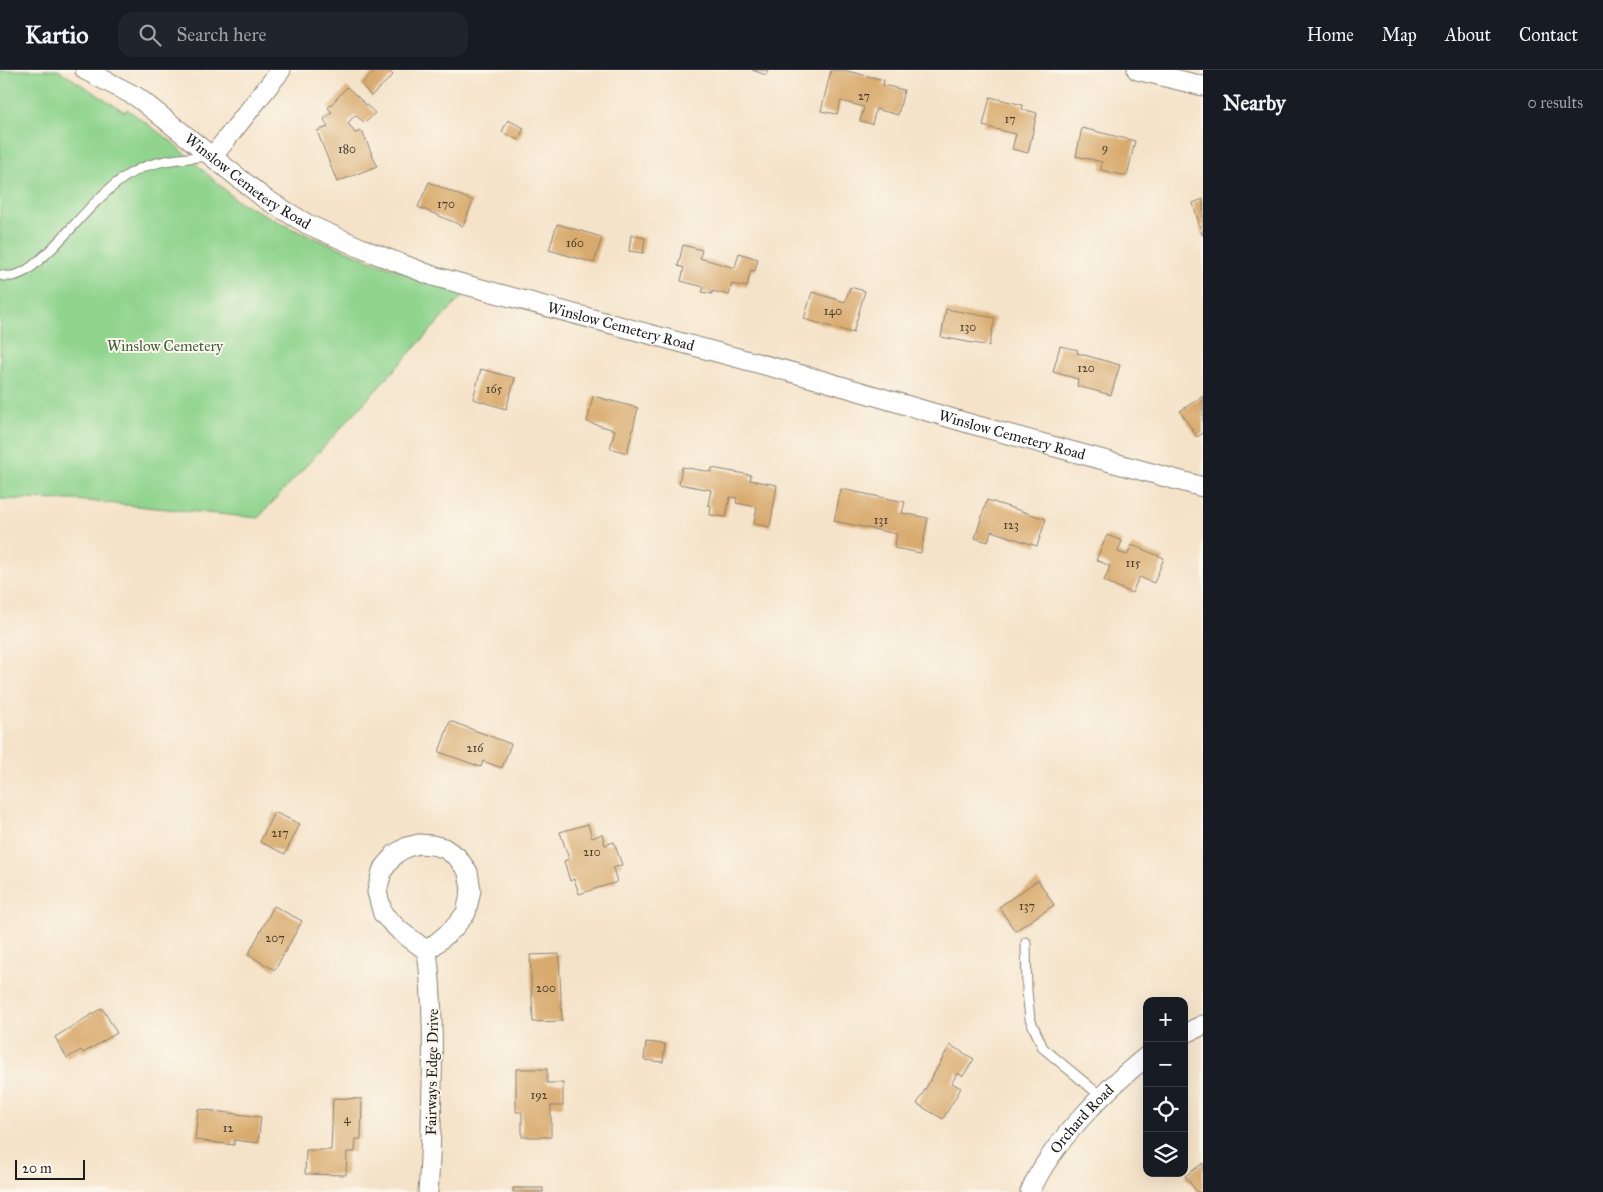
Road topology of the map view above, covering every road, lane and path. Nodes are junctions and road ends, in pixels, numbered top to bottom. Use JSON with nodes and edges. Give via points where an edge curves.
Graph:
{"nodes":[{"id":1,"x":85,"y":70,"type":"edge"},
{"id":2,"x":282,"y":70,"type":"edge"},
{"id":3,"x":1137,"y":70,"type":"edge"},
{"id":4,"x":1203,"y":86,"type":"edge"},
{"id":5,"x":212,"y":156,"type":"junction"},
{"id":6,"x":0,"y":274,"type":"edge"},
{"id":7,"x":1203,"y":487,"type":"edge"},
{"id":8,"x":1026,"y":942,"type":"dead end"},
{"id":9,"x":428,"y":951,"type":"junction"},
{"id":10,"x":1203,"y":1025,"type":"edge"},
{"id":11,"x":1188,"y":1032,"type":"edge"},
{"id":12,"x":1143,"y":1059,"type":"edge"},
{"id":13,"x":1102,"y":1097,"type":"junction"},
{"id":14,"x":428,"y":1192,"type":"edge"},
{"id":15,"x":1030,"y":1192,"type":"edge"}],
"edges":[{"from":1,"to":5,"type":"street","name":"Winslow Cemetery Road","via":[[137,97]]},
{"from":2,"to":5,"type":"street"},
{"from":3,"to":4,"type":"street"},
{"from":5,"to":6,"type":"lane","via":[[160,161],[140,168],[122,179],[27,271],[15,276]]},
{"from":5,"to":7,"type":"street","name":"Winslow Cemetery Road","via":[[264,198],[307,224],[433,276]]},
{"from":8,"to":13,"type":"lane","via":[[1030,1019],[1043,1048]]},
{"from":9,"to":9,"type":"street","via":[[466,913],[472,890],[468,872],[457,857],[444,848],[419,844],[395,854],[382,871],[377,892],[384,914],[400,932]]},
{"from":9,"to":14,"type":"street","name":"Fairways Edge Drive","via":[[433,1018]]},
{"from":10,"to":11,"type":"street"},
{"from":12,"to":13,"type":"street","name":"Orchard Road","via":[[1121,1076]]},
{"from":13,"to":15,"type":"street","name":"Orchard Road","via":[[1057,1147]]}]}
